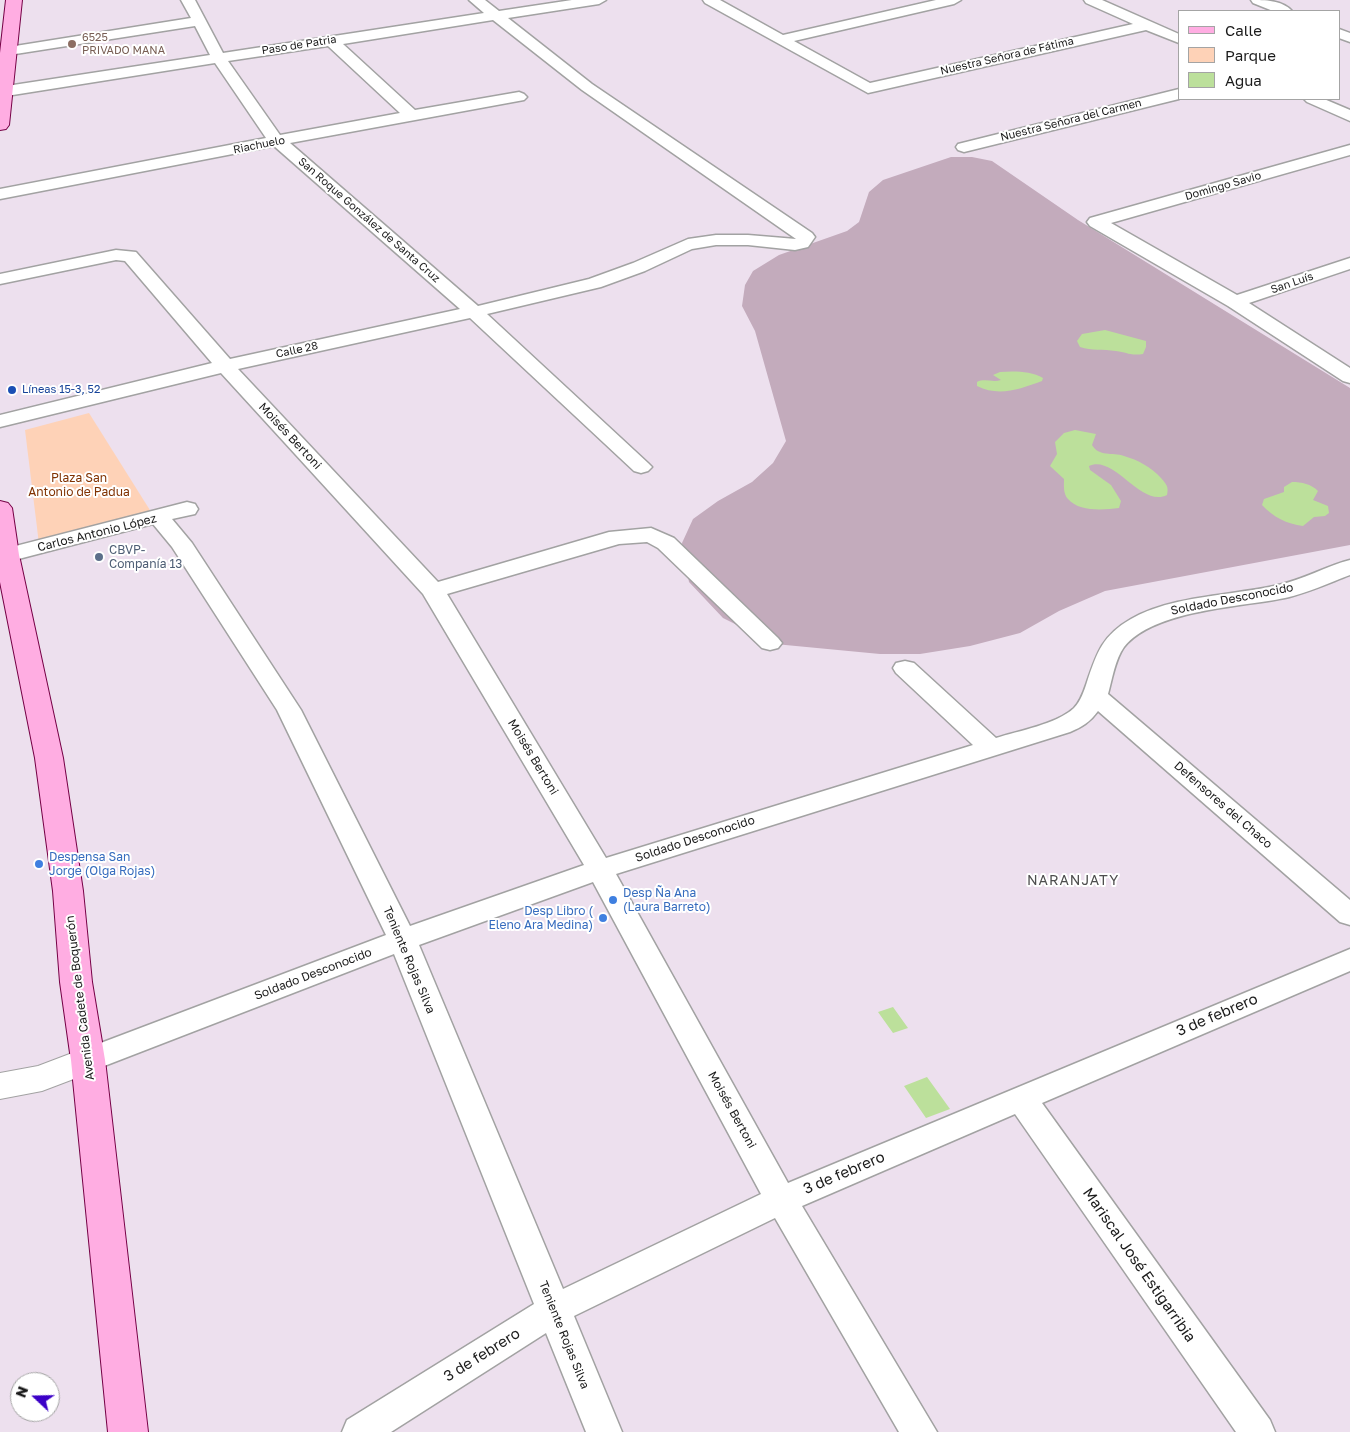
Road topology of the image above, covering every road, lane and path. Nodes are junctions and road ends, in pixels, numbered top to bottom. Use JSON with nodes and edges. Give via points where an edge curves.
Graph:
{"nodes":[{"id":1,"x":14,"y":0,"type":"edge"},
{"id":2,"x":188,"y":0,"type":"edge"},
{"id":3,"x":516,"y":0,"type":"edge"},
{"id":4,"x":599,"y":0,"type":"edge"},
{"id":5,"x":710,"y":0,"type":"edge"},
{"id":6,"x":954,"y":0,"type":"edge"},
{"id":7,"x":1091,"y":0,"type":"edge"},
{"id":8,"x":1258,"y":0,"type":"edge"},
{"id":9,"x":484,"y":7,"type":"edge"},
{"id":10,"x":1283,"y":10,"type":"edge"},
{"id":11,"x":200,"y":22,"type":"junction"},
{"id":12,"x":1147,"y":25,"type":"junction"},
{"id":13,"x":782,"y":39,"type":"junction"},
{"id":14,"x":1178,"y":39,"type":"edge"},
{"id":15,"x":330,"y":40,"type":"junction"},
{"id":16,"x":9,"y":51,"type":"junction"},
{"id":17,"x":216,"y":52,"type":"junction"},
{"id":18,"x":3,"y":85,"type":"edge"},
{"id":19,"x":1178,"y":94,"type":"edge"},
{"id":20,"x":519,"y":97,"type":"dead end"},
{"id":21,"x":1314,"y":100,"type":"edge"},
{"id":22,"x":412,"y":115,"type":"junction"},
{"id":23,"x":1350,"y":116,"type":"edge"},
{"id":24,"x":0,"y":125,"type":"edge"},
{"id":25,"x":279,"y":142,"type":"junction"},
{"id":26,"x":964,"y":147,"type":"dead end"},
{"id":27,"x":1350,"y":150,"type":"edge"},
{"id":28,"x":0,"y":194,"type":"edge"},
{"id":29,"x":1350,"y":263,"type":"edge"},
{"id":30,"x":0,"y":279,"type":"edge"},
{"id":31,"x":1235,"y":302,"type":"junction"},
{"id":32,"x":474,"y":312,"type":"junction"},
{"id":33,"x":226,"y":366,"type":"junction"},
{"id":34,"x":1350,"y":377,"type":"edge"},
{"id":35,"x":0,"y":421,"type":"edge"},
{"id":36,"x":641,"y":467,"type":"dead end"},
{"id":37,"x":187,"y":509,"type":"dead end"},
{"id":38,"x":159,"y":518,"type":"junction"},
{"id":39,"x":3,"y":533,"type":"edge"},
{"id":40,"x":1348,"y":570,"type":"edge"},
{"id":41,"x":433,"y":591,"type":"junction"},
{"id":42,"x":770,"y":643,"type":"dead end"},
{"id":43,"x":906,"y":668,"type":"dead end"},
{"id":44,"x":1095,"y":696,"type":"junction"},
{"id":45,"x":992,"y":748,"type":"junction"},
{"id":46,"x":600,"y":870,"type":"junction"},
{"id":47,"x":1350,"y":915,"type":"edge"},
{"id":48,"x":403,"y":940,"type":"junction"},
{"id":49,"x":1350,"y":959,"type":"edge"},
{"id":50,"x":88,"y":1060,"type":"junction"},
{"id":51,"x":0,"y":1086,"type":"edge"},
{"id":52,"x":1021,"y":1098,"type":"junction"},
{"id":53,"x":781,"y":1200,"type":"junction"},
{"id":54,"x":553,"y":1310,"type":"junction"},
{"id":55,"x":128,"y":1432,"type":"edge"},
{"id":56,"x":360,"y":1432,"type":"edge"},
{"id":57,"x":604,"y":1432,"type":"edge"},
{"id":58,"x":919,"y":1432,"type":"edge"},
{"id":59,"x":1257,"y":1432,"type":"edge"}],
"edges":[{"from":1,"to":16,"type":"main road"},
{"from":2,"to":11,"type":"street","name":"San Roque González de Santa Cruz"},
{"from":3,"to":9,"type":"street","name":"Paso de Patria"},
{"from":4,"to":9,"type":"street","name":"Paso de Patria"},
{"from":5,"to":13,"type":"street"},
{"from":6,"to":13,"type":"street"},
{"from":7,"to":12,"type":"street"},
{"from":8,"to":10,"type":"street"},
{"from":9,"to":15,"type":"street","name":"Paso de Patria"},
{"from":9,"to":17,"type":"street","name":"Paso de Patria"},
{"from":9,"to":32,"type":"street","name":"Calle 28","via":[[587,87],[806,237],[795,245],[740,240],[688,244],[615,277]]},
{"from":11,"to":16,"type":"street"},
{"from":11,"to":17,"type":"street","name":"San Roque González de Santa Cruz"},
{"from":12,"to":13,"type":"street","name":"Nuestra Señora de Fátima","via":[[868,88]]},
{"from":12,"to":14,"type":"street"},
{"from":15,"to":17,"type":"street","name":"Paso de Patria"},
{"from":15,"to":22,"type":"street"},
{"from":16,"to":18,"type":"main road"},
{"from":17,"to":18,"type":"street","name":"Paso de Patria"},
{"from":17,"to":25,"type":"street","name":"San Roque González de Santa Cruz"},
{"from":18,"to":24,"type":"main road"},
{"from":19,"to":26,"type":"street","name":"Nuestra Señora del Carmen"},
{"from":20,"to":22,"type":"street","name":"Riachuelo"},
{"from":21,"to":23,"type":"street"},
{"from":22,"to":25,"type":"street","name":"Riachuelo"},
{"from":25,"to":28,"type":"street","name":"Riachuelo"},
{"from":25,"to":32,"type":"street","name":"San Roque González de Santa Cruz"},
{"from":27,"to":31,"type":"street","name":"Domingo Savio","via":[[1096,222]]},
{"from":29,"to":31,"type":"street","name":"San Luís"},
{"from":30,"to":33,"type":"street","name":"Moisés Bertoni","via":[[130,256]]},
{"from":31,"to":34,"type":"street"},
{"from":32,"to":33,"type":"street","name":"Calle 28"},
{"from":32,"to":36,"type":"street","name":"San Roque González de Santa Cruz"},
{"from":33,"to":35,"type":"street","name":"Calle 28"},
{"from":33,"to":41,"type":"street","name":"Moisés Bertoni"},
{"from":37,"to":38,"type":"street","name":"Carlos Antonio López"},
{"from":38,"to":39,"type":"street","name":"Carlos Antonio López"},
{"from":38,"to":48,"type":"street","name":"Teniente Rojas Silva","via":[[181,543],[289,710]]},
{"from":39,"to":50,"type":"main road","name":"Avenida Cadete de Boquerón","via":[[49,758]]},
{"from":40,"to":44,"type":"street","name":"Soldado Desconocido","via":[[1285,591],[1165,612],[1139,624],[1115,642]]},
{"from":41,"to":42,"type":"street","via":[[617,537],[651,535],[666,543]]},
{"from":41,"to":46,"type":"street","name":"Moisés Bertoni"},
{"from":43,"to":45,"type":"street"},
{"from":44,"to":45,"type":"street","name":"Soldado Desconocido","via":[[1075,720]]},
{"from":44,"to":47,"type":"street","name":"Defensores del Chaco"},
{"from":45,"to":46,"type":"street","name":"Soldado Desconocido"},
{"from":46,"to":48,"type":"street","name":"Soldado Desconocido"},
{"from":46,"to":53,"type":"street","name":"Moisés Bertoni"},
{"from":48,"to":50,"type":"street","name":"Soldado Desconocido"},
{"from":48,"to":54,"type":"street","name":"Teniente Rojas Silva"},
{"from":49,"to":52,"type":"street","name":"3 de febrero"},
{"from":50,"to":51,"type":"street","name":"Soldado Desconocido","via":[[42,1078]]},
{"from":50,"to":55,"type":"main road","name":"Avenida Cadete de Boquerón"},
{"from":52,"to":53,"type":"street","name":"3 de febrero"},
{"from":52,"to":59,"type":"street","name":"Mariscal José Estigarribia"},
{"from":53,"to":54,"type":"street","name":"3 de febrero"},
{"from":53,"to":58,"type":"street","name":"Moisés Bertoni"},
{"from":54,"to":56,"type":"street","name":"3 de febrero"},
{"from":54,"to":57,"type":"street","name":"Teniente Rojas Silva"}]}
